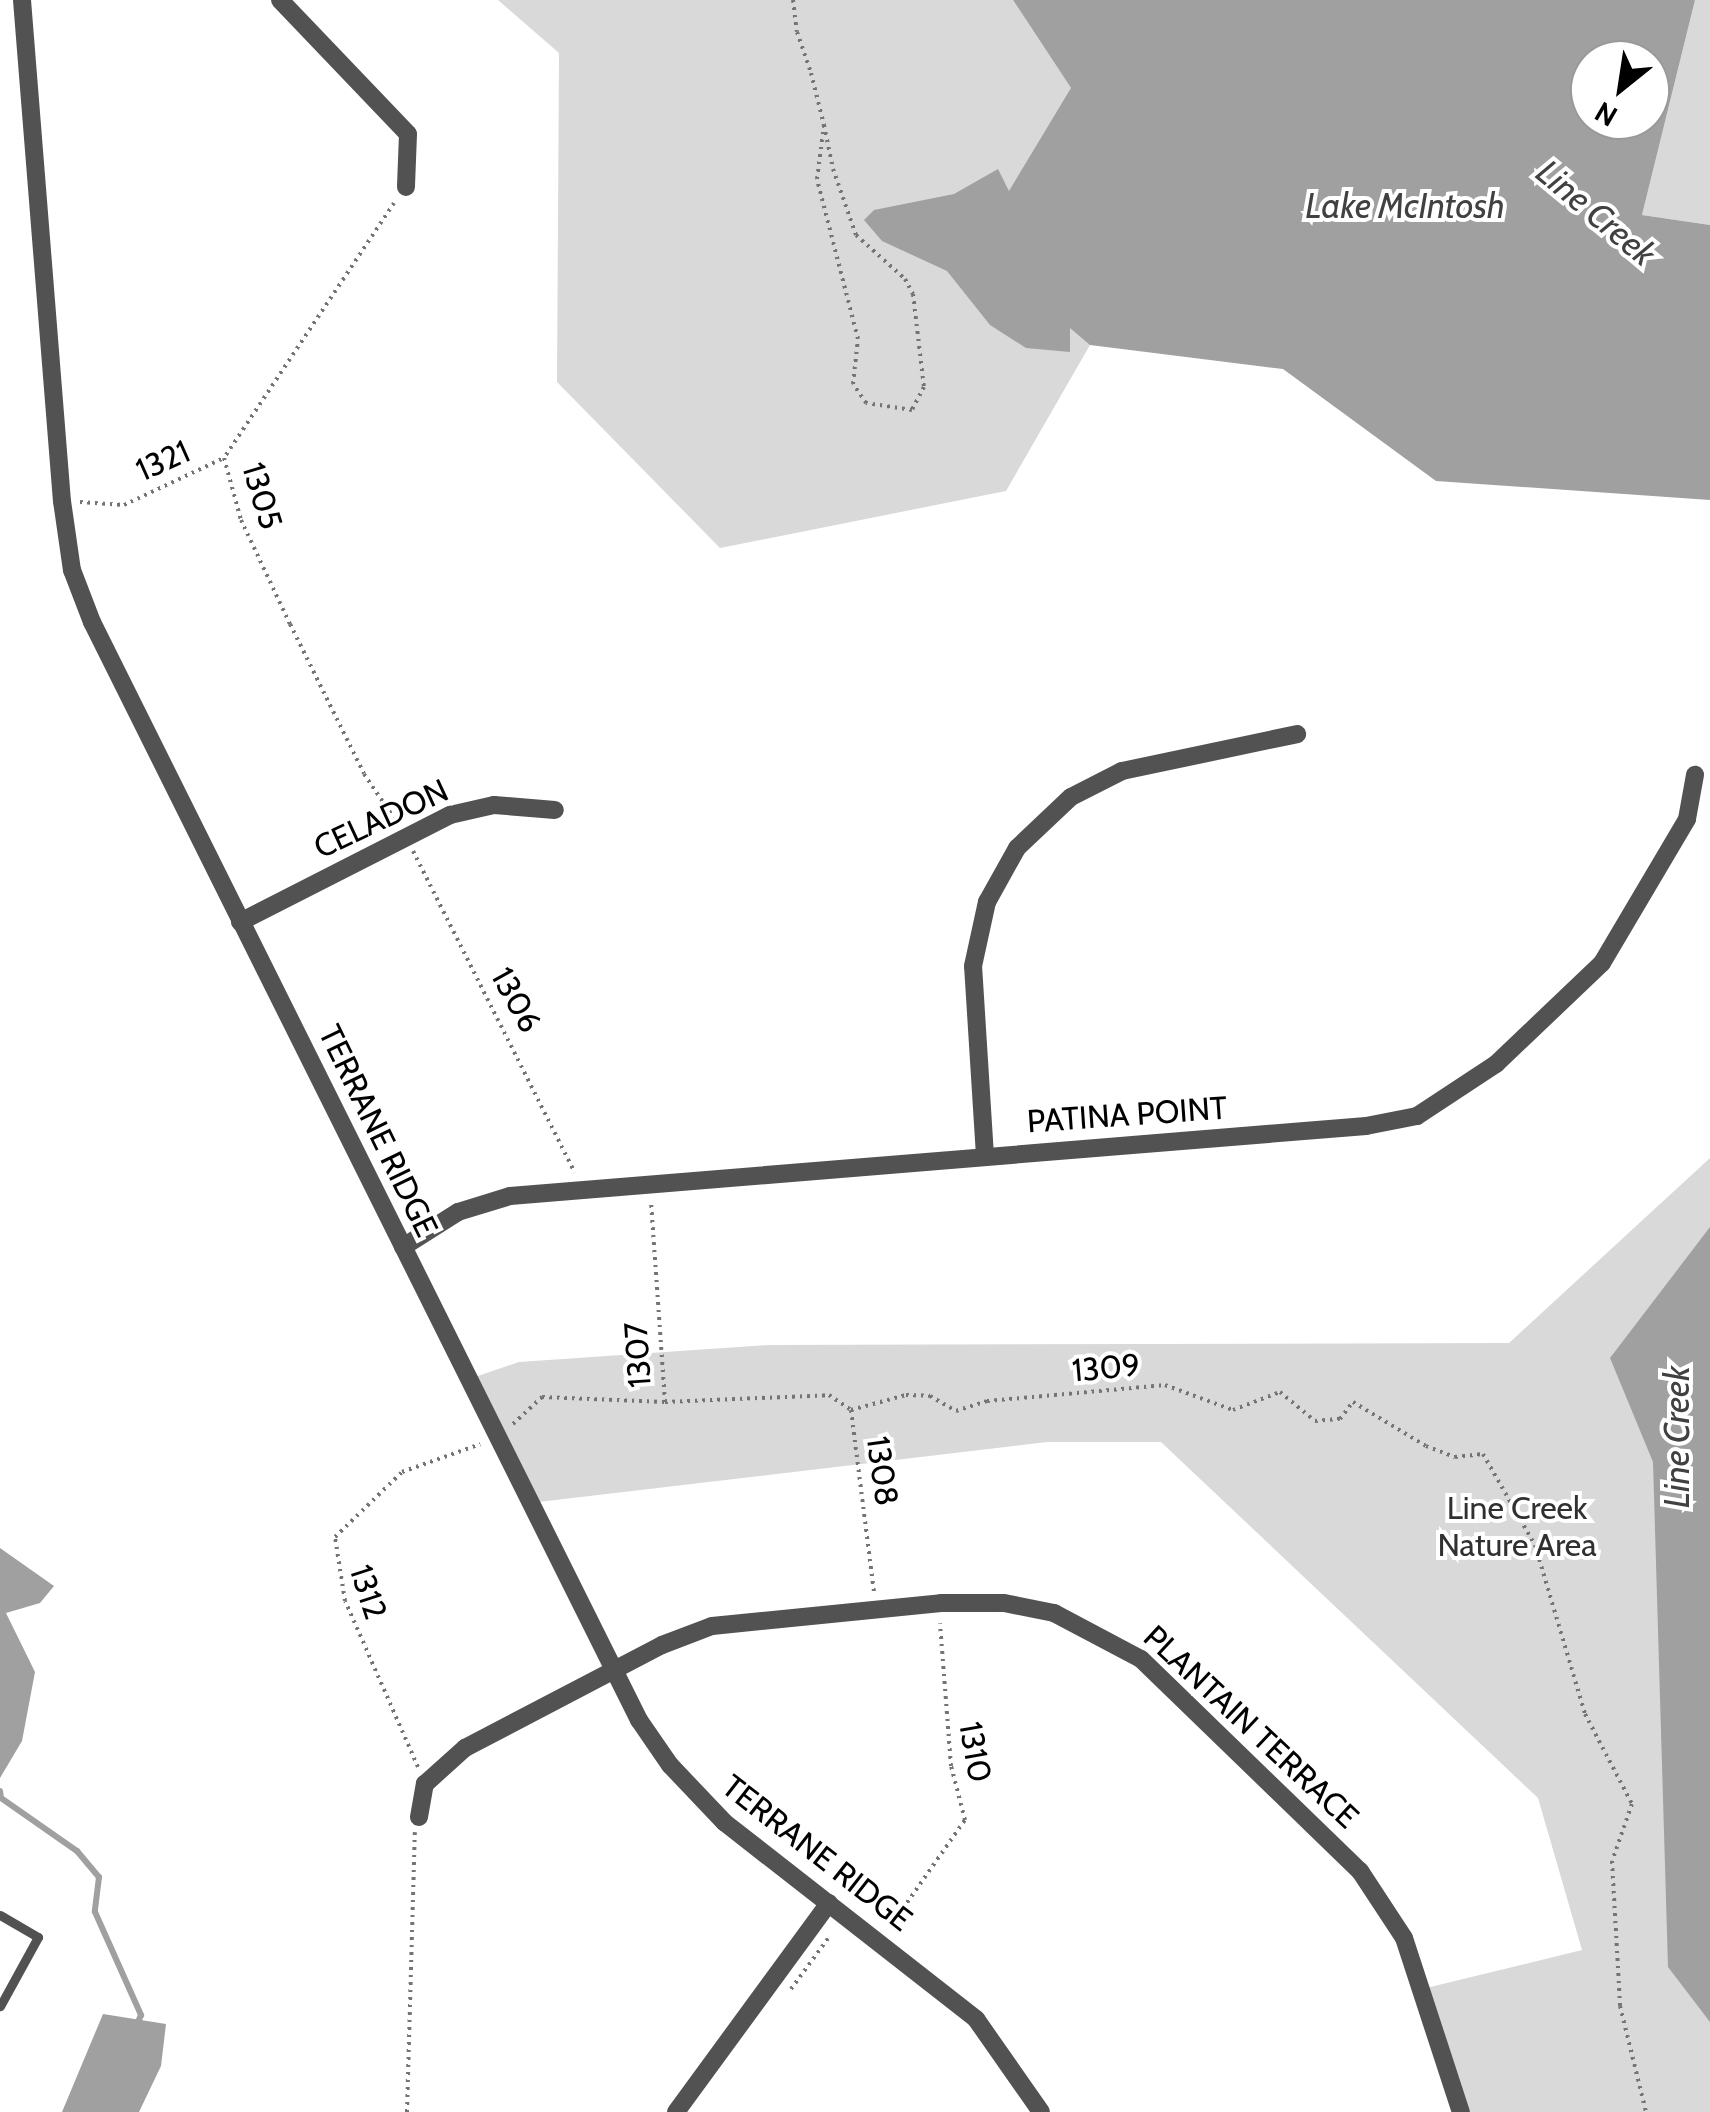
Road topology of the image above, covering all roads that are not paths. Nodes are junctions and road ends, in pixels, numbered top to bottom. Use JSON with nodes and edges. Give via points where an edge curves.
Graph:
{"nodes":[{"id":1,"x":22,"y":0,"type":"edge"},
{"id":2,"x":280,"y":0,"type":"edge"},
{"id":3,"x":406,"y":187,"type":"road end"},
{"id":4,"x":1297,"y":734,"type":"dead end"},
{"id":5,"x":1695,"y":775,"type":"dead end"},
{"id":6,"x":555,"y":810,"type":"dead end"},
{"id":7,"x":240,"y":922,"type":"junction"},
{"id":8,"x":985,"y":1156,"type":"junction"},
{"id":9,"x":403,"y":1246,"type":"junction"},
{"id":10,"x":610,"y":1670,"type":"junction"},
{"id":11,"x":419,"y":1817,"type":"road end"},
{"id":12,"x":828,"y":1904,"type":"junction"},
{"id":13,"x":0,"y":1914,"type":"edge"},
{"id":14,"x":0,"y":2006,"type":"edge"},
{"id":15,"x":676,"y":2112,"type":"edge"},
{"id":16,"x":1042,"y":2112,"type":"edge"},
{"id":17,"x":1461,"y":2112,"type":"edge"}],
"edges":[{"from":1,"to":7,"type":"street","name":"TERRANE RIDGE","via":[[72,570]]},
{"from":2,"to":3,"type":"street","via":[[408,134]]},
{"from":4,"to":8,"type":"street","via":[[1122,771],[1071,796],[1017,848],[987,902],[973,966]]},
{"from":5,"to":8,"type":"street","name":"PATINA POINT","via":[[1687,819],[1602,962],[1460,1093],[1417,1116],[1366,1126]]},
{"from":6,"to":7,"type":"street","name":"CELADON","via":[[494,805],[450,814]]},
{"from":7,"to":9,"type":"street","name":"TERRANE RIDGE"},
{"from":8,"to":9,"type":"street","name":"PATINA POINT","via":[[580,1188],[477,1203]]},
{"from":9,"to":10,"type":"street","name":"TERRANE RIDGE"},
{"from":10,"to":11,"type":"street","name":"PLANTAIN TERRACE","via":[[465,1748],[424,1784]]},
{"from":10,"to":12,"type":"street","name":"TERRANE RIDGE","via":[[695,1796]]},
{"from":10,"to":17,"type":"street","name":"PLANTAIN TERRACE","via":[[712,1626],[941,1603],[1025,1605],[1104,1634],[1172,1686],[1360,1871],[1404,1938]]},
{"from":12,"to":15,"type":"street"},
{"from":12,"to":16,"type":"street","name":"TERRANE RIDGE","via":[[976,2019]]},
{"from":13,"to":14,"type":"lane","via":[[38,1937]]}]}
